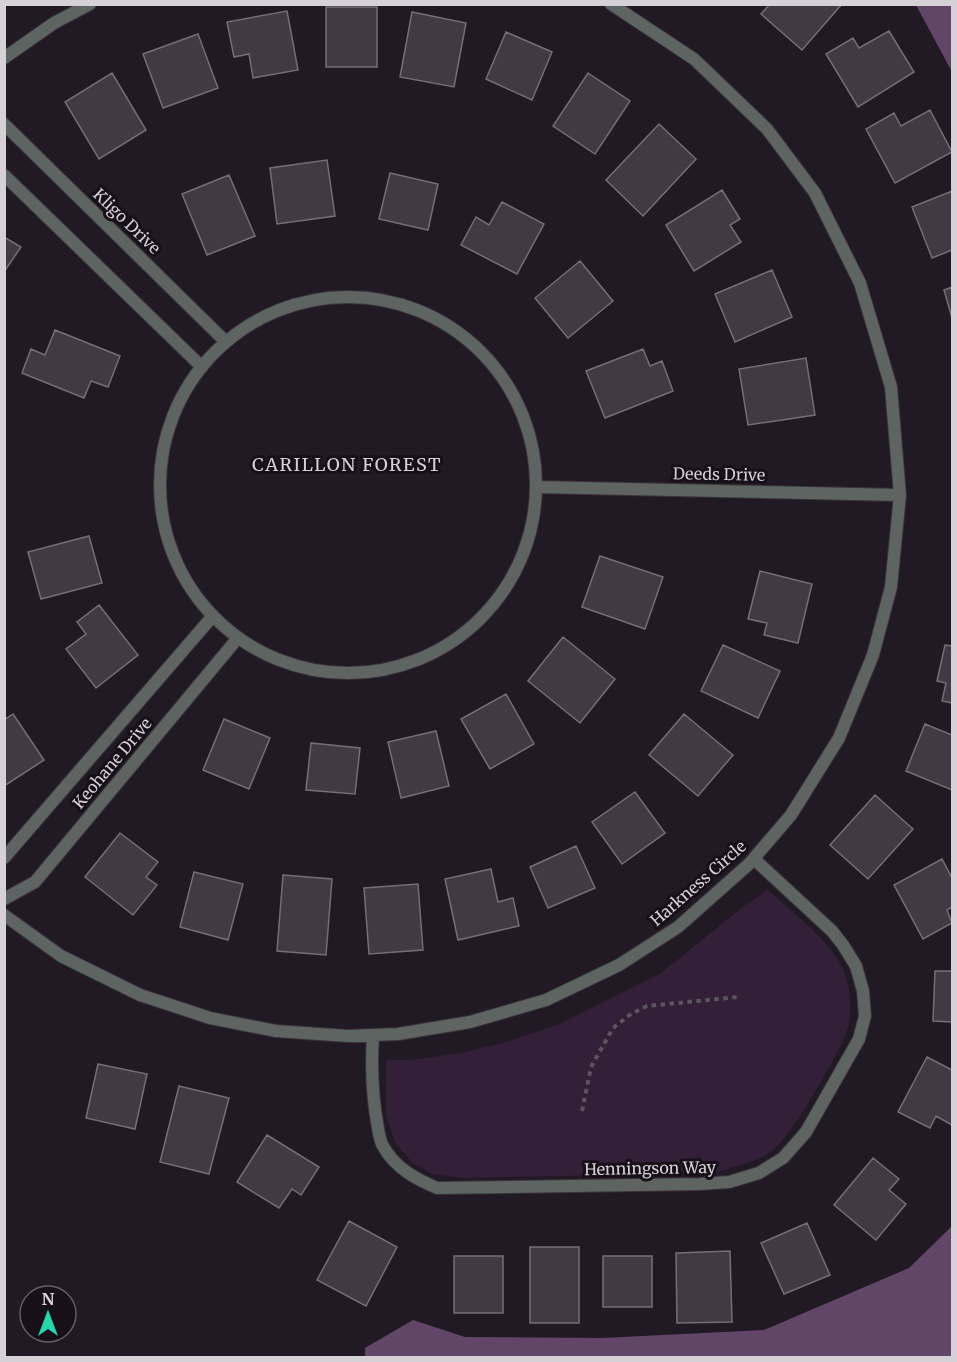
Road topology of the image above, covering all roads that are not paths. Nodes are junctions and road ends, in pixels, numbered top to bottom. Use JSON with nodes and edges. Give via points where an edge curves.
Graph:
{"nodes":[{"id":1,"x":90,"y":4,"type":"edge"},
{"id":2,"x":611,"y":4,"type":"edge"},
{"id":3,"x":4,"y":58,"type":"edge"},
{"id":4,"x":4,"y":124,"type":"edge"},
{"id":5,"x":4,"y":175,"type":"edge"},
{"id":6,"x":226,"y":342,"type":"junction"},
{"id":7,"x":202,"y":367,"type":"junction"},
{"id":8,"x":538,"y":487,"type":"junction"},
{"id":9,"x":900,"y":495,"type":"junction"},
{"id":10,"x":212,"y":617,"type":"junction"},
{"id":11,"x":237,"y":639,"type":"junction"},
{"id":12,"x":4,"y":858,"type":"edge"},
{"id":13,"x":754,"y":859,"type":"junction"},
{"id":14,"x":4,"y":899,"type":"edge"},
{"id":15,"x":4,"y":915,"type":"edge"},
{"id":16,"x":373,"y":1035,"type":"junction"}],
"edges":[{"from":1,"to":3,"type":"street","via":[[54,23]]},
{"from":2,"to":9,"type":"street","name":"Harkness Circle","via":[[694,59],[767,129],[815,193],[860,283],[891,387]]},
{"from":4,"to":6,"type":"street","name":"Kligo Drive"},
{"from":5,"to":7,"type":"street"},
{"from":6,"to":7,"type":"street"},
{"from":6,"to":8,"type":"street","via":[[266,316],[314,300],[364,297],[417,309],[451,327],[485,354],[515,395],[534,444]]},
{"from":7,"to":10,"type":"street","via":[[182,397],[162,451],[161,513],[178,568]]},
{"from":8,"to":9,"type":"street","name":"Deeds Drive"},
{"from":8,"to":11,"type":"street","via":[[533,516],[514,571],[500,593],[462,631],[437,649],[389,670],[348,675],[291,666]]},
{"from":9,"to":13,"type":"street","name":"Harkness Circle","via":[[891,587],[873,655],[839,738],[791,815]]},
{"from":10,"to":11,"type":"street"},
{"from":10,"to":12,"type":"street","name":"Keohane Drive"},
{"from":11,"to":14,"type":"street","name":"Keohane Drive","via":[[35,882]]},
{"from":13,"to":16,"type":"street","name":"Harkness Circle","via":[[678,927],[619,965],[546,1000],[470,1022]]},
{"from":13,"to":16,"type":"street","name":"Henningson Way","via":[[843,945],[856,966],[865,1016],[859,1039],[806,1132],[783,1158],[759,1173],[729,1182],[700,1184],[437,1188],[396,1164],[382,1145],[374,1108]]},
{"from":15,"to":16,"type":"street","name":"Harkness Circle","via":[[71,961],[140,996],[200,1015],[276,1031]]}]}
